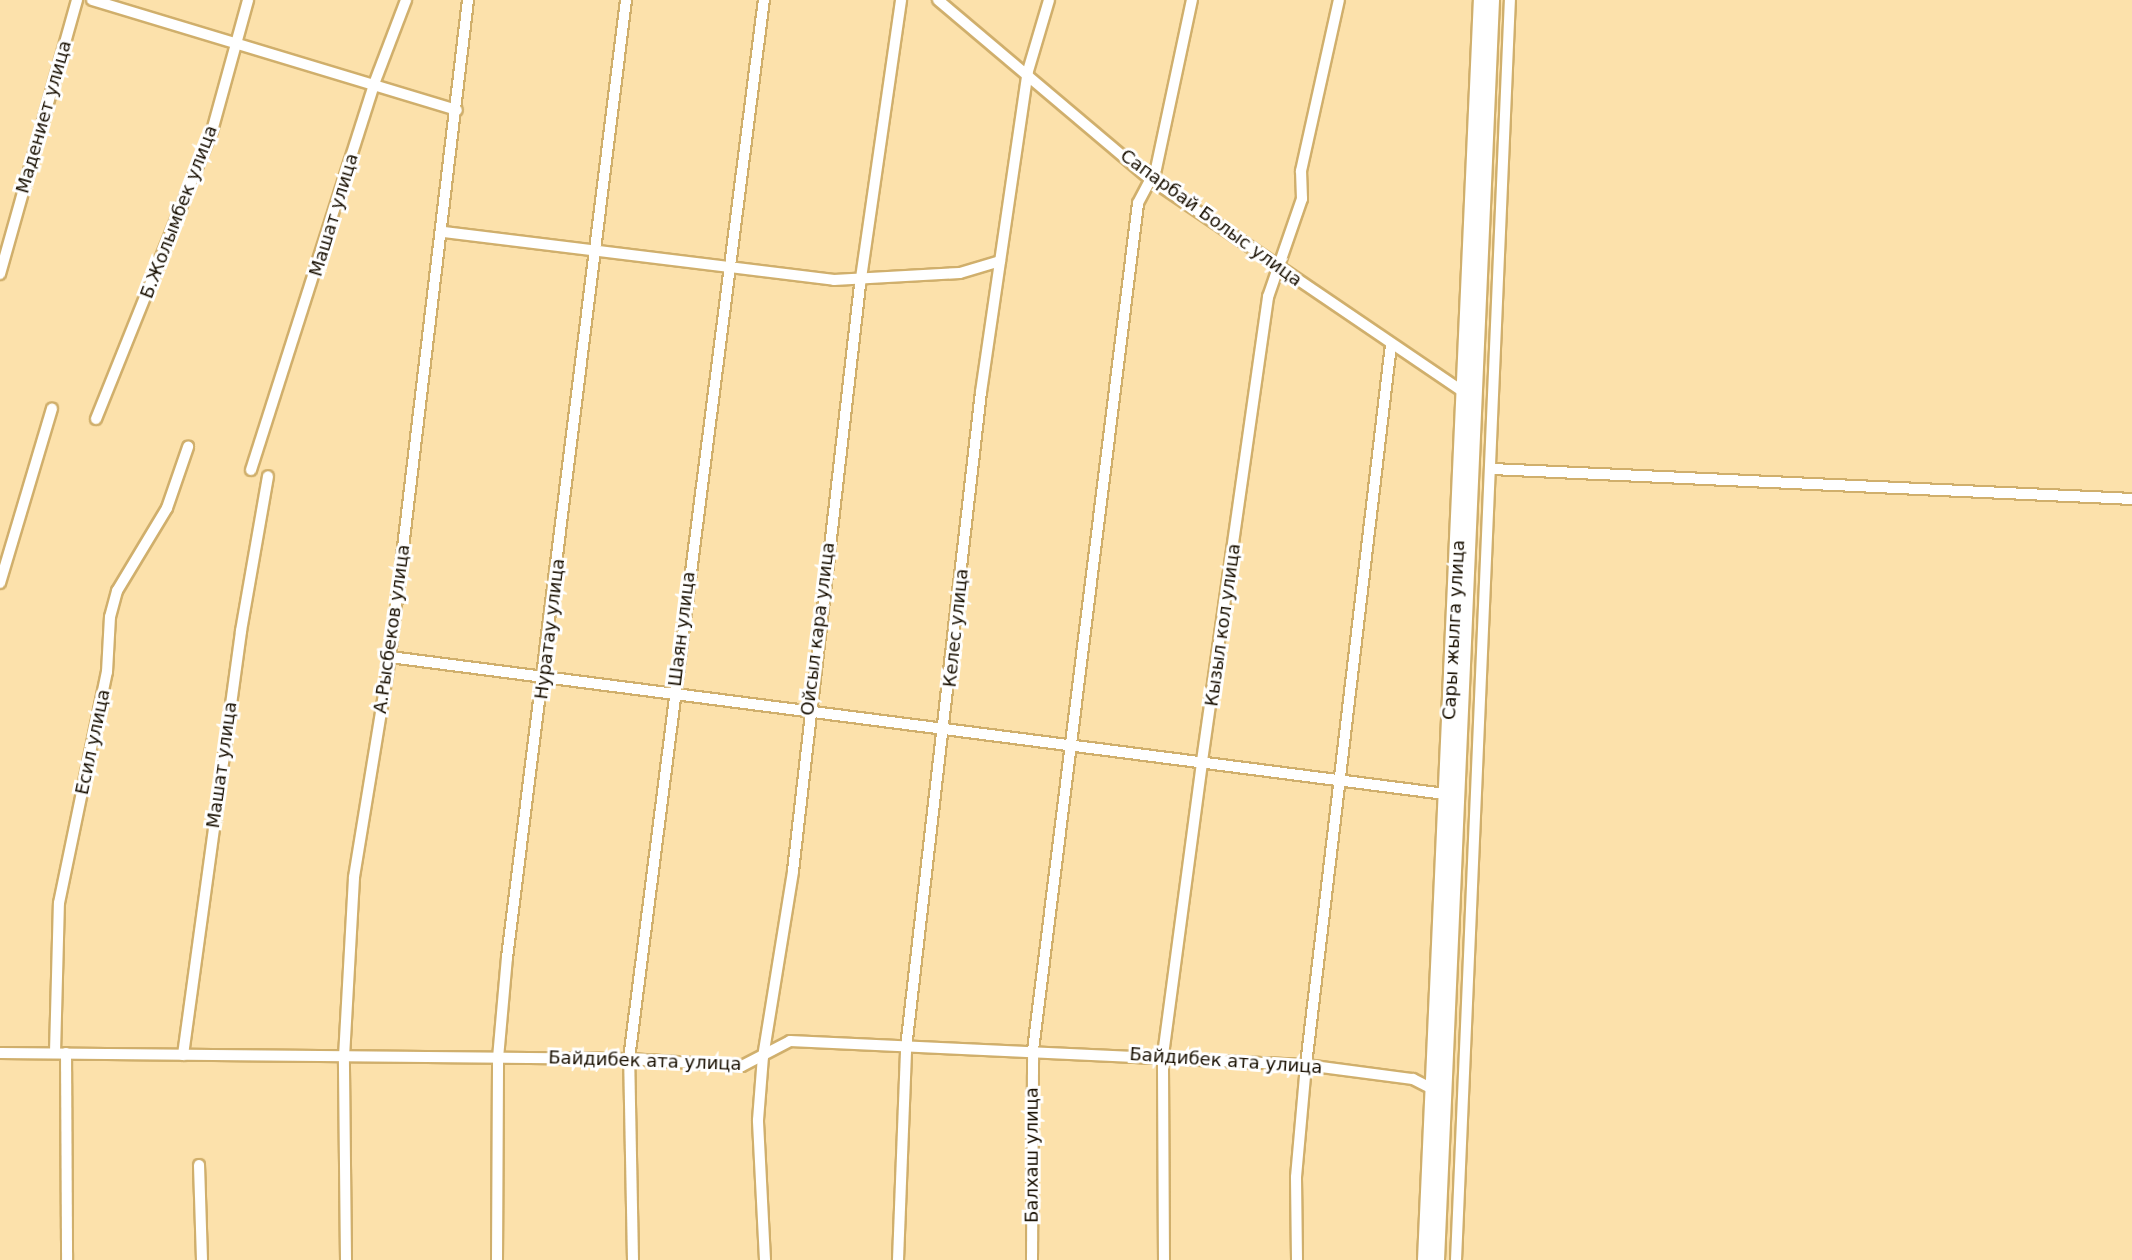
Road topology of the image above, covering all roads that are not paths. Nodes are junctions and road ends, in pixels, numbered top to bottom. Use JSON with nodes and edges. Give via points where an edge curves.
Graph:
{"nodes":[{"id":1,"x":77,"y":0,"type":"edge"},
{"id":2,"x":92,"y":0,"type":"edge"},
{"id":3,"x":248,"y":0,"type":"edge"},
{"id":4,"x":406,"y":0,"type":"edge"},
{"id":5,"x":468,"y":0,"type":"edge"},
{"id":6,"x":626,"y":0,"type":"edge"},
{"id":7,"x":764,"y":0,"type":"edge"},
{"id":8,"x":901,"y":0,"type":"edge"},
{"id":9,"x":938,"y":0,"type":"edge"},
{"id":10,"x":1049,"y":0,"type":"edge"},
{"id":11,"x":1192,"y":0,"type":"edge"},
{"id":12,"x":1339,"y":0,"type":"edge"},
{"id":13,"x":1481,"y":0,"type":"edge"},
{"id":14,"x":1492,"y":0,"type":"edge"},
{"id":15,"x":1510,"y":0,"type":"edge"},
{"id":16,"x":236,"y":42,"type":"junction"},
{"id":17,"x":1028,"y":71,"type":"junction"},
{"id":18,"x":374,"y":84,"type":"junction"},
{"id":19,"x":457,"y":110,"type":"junction"},
{"id":20,"x":1150,"y":179,"type":"junction"},
{"id":21,"x":444,"y":232,"type":"junction"},
{"id":22,"x":597,"y":254,"type":"junction"},
{"id":23,"x":1000,"y":261,"type":"junction"},
{"id":24,"x":1276,"y":266,"type":"junction"},
{"id":25,"x":729,"y":271,"type":"junction"},
{"id":26,"x":0,"y":274,"type":"edge"},
{"id":27,"x":861,"y":279,"type":"junction"},
{"id":28,"x":1391,"y":345,"type":"junction"},
{"id":29,"x":1465,"y":393,"type":"junction"},
{"id":30,"x":52,"y":409,"type":"dead end"},
{"id":31,"x":96,"y":419,"type":"dead end"},
{"id":32,"x":188,"y":447,"type":"dead end"},
{"id":33,"x":1492,"y":468,"type":"junction"},
{"id":34,"x":251,"y":470,"type":"dead end"},
{"id":35,"x":268,"y":476,"type":"dead end"},
{"id":36,"x":2132,"y":499,"type":"edge"},
{"id":37,"x":0,"y":583,"type":"edge"},
{"id":38,"x":390,"y":657,"type":"junction"},
{"id":39,"x":545,"y":676,"type":"junction"},
{"id":40,"x":675,"y":692,"type":"junction"},
{"id":41,"x":809,"y":709,"type":"junction"},
{"id":42,"x":945,"y":728,"type":"junction"},
{"id":43,"x":1070,"y":744,"type":"junction"},
{"id":44,"x":1202,"y":761,"type":"junction"},
{"id":45,"x":1340,"y":779,"type":"junction"},
{"id":46,"x":1453,"y":795,"type":"junction"},
{"id":47,"x":906,"y":1048,"type":"junction"},
{"id":48,"x":1033,"y":1050,"type":"junction"},
{"id":49,"x":0,"y":1053,"type":"edge"},
{"id":50,"x":60,"y":1053,"type":"junction"},
{"id":51,"x":183,"y":1055,"type":"junction"},
{"id":52,"x":1163,"y":1055,"type":"junction"},
{"id":53,"x":344,"y":1057,"type":"junction"},
{"id":54,"x":498,"y":1058,"type":"junction"},
{"id":55,"x":763,"y":1058,"type":"junction"},
{"id":56,"x":629,"y":1059,"type":"junction"},
{"id":57,"x":1306,"y":1065,"type":"junction"},
{"id":58,"x":1440,"y":1093,"type":"junction"},
{"id":59,"x":199,"y":1166,"type":"dead end"},
{"id":60,"x":67,"y":1260,"type":"edge"},
{"id":61,"x":202,"y":1260,"type":"edge"},
{"id":62,"x":346,"y":1260,"type":"edge"},
{"id":63,"x":498,"y":1260,"type":"edge"},
{"id":64,"x":633,"y":1260,"type":"edge"},
{"id":65,"x":765,"y":1260,"type":"edge"},
{"id":66,"x":898,"y":1260,"type":"edge"},
{"id":67,"x":1032,"y":1260,"type":"edge"},
{"id":68,"x":1164,"y":1260,"type":"edge"},
{"id":69,"x":1297,"y":1260,"type":"edge"},
{"id":70,"x":1425,"y":1260,"type":"edge"},
{"id":71,"x":1437,"y":1260,"type":"edge"},
{"id":72,"x":1456,"y":1260,"type":"edge"}],
"edges":[{"from":1,"to":26,"type":"street","name":"Мадениет улица"},
{"from":2,"to":16,"type":"street"},
{"from":3,"to":16,"type":"street","name":"Б.Жолымбек улица"},
{"from":4,"to":18,"type":"street","name":"Машат улица"},
{"from":5,"to":19,"type":"street","name":"А.Рысбеков улица"},
{"from":6,"to":22,"type":"street","name":"Нуратау улица"},
{"from":7,"to":25,"type":"street","name":"Шаян улица"},
{"from":8,"to":27,"type":"street","name":"Ойсыл кара улица"},
{"from":9,"to":17,"type":"street","name":"Сапарбай Болыс улица"},
{"from":10,"to":17,"type":"street","name":"Келес улица"},
{"from":11,"to":20,"type":"street","name":"Балхаш улица","via":[[1156,169]]},
{"from":12,"to":24,"type":"street","name":"Кызыл кол улица","via":[[1301,171],[1300,211],[1287,254]]},
{"from":13,"to":29,"type":"main road","name":"Сары жылга улица"},
{"from":14,"to":46,"type":"main road","name":"Сары жылга улица"},
{"from":15,"to":33,"type":"street","via":[[1496,242]]},
{"from":16,"to":18,"type":"street"},
{"from":16,"to":31,"type":"street","name":"Б.Жолымбек улица","via":[[197,170]]},
{"from":17,"to":20,"type":"street","name":"Сапарбай Болыс улица"},
{"from":17,"to":23,"type":"street","name":"Келес улица"},
{"from":18,"to":19,"type":"street"},
{"from":18,"to":34,"type":"street","name":"Машат улица"},
{"from":19,"to":21,"type":"street","name":"А.Рысбеков улица"},
{"from":20,"to":24,"type":"street","name":"Сапарбай Болыс улица"},
{"from":20,"to":43,"type":"street","name":"Балхаш улица","via":[[1138,203]]},
{"from":21,"to":22,"type":"street"},
{"from":21,"to":38,"type":"street","name":"А.Рысбеков улица"},
{"from":22,"to":25,"type":"street"},
{"from":22,"to":39,"type":"street","name":"Нуратау улица"},
{"from":23,"to":27,"type":"street","via":[[960,273]]},
{"from":23,"to":42,"type":"street","name":"Келес улица"},
{"from":24,"to":28,"type":"street","name":"Сапарбай Болыс улица"},
{"from":24,"to":44,"type":"street","name":"Кызыл кол улица"},
{"from":25,"to":27,"type":"street"},
{"from":25,"to":40,"type":"street","name":"Шаян улица"},
{"from":27,"to":41,"type":"street","name":"Ойсыл кара улица"},
{"from":28,"to":29,"type":"street","name":"Сапарбай Болыс улица"},
{"from":28,"to":45,"type":"street"},
{"from":29,"to":46,"type":"main road","name":"Сары жылга улица"},
{"from":30,"to":37,"type":"street"},
{"from":32,"to":50,"type":"street","name":"Есил улица","via":[[167,508],[117,591],[110,617],[107,672],[58,903]]},
{"from":33,"to":36,"type":"street"},
{"from":33,"to":72,"type":"street"},
{"from":35,"to":51,"type":"street","name":"Машат улица","via":[[241,631]]},
{"from":38,"to":39,"type":"street"},
{"from":38,"to":53,"type":"street","name":"А.Рысбеков улица","via":[[354,877]]},
{"from":39,"to":40,"type":"street"},
{"from":39,"to":54,"type":"street","name":"Нуратау улица"},
{"from":40,"to":41,"type":"street"},
{"from":40,"to":56,"type":"street","name":"Шаян улица"},
{"from":41,"to":42,"type":"street"},
{"from":41,"to":55,"type":"street","name":"Ойсыл кара улица","via":[[793,871]]},
{"from":42,"to":43,"type":"street"},
{"from":42,"to":47,"type":"street","name":"Келес улица"},
{"from":43,"to":44,"type":"street"},
{"from":43,"to":48,"type":"street","name":"Балхаш улица"},
{"from":44,"to":45,"type":"street"},
{"from":44,"to":52,"type":"street","name":"Кызыл кол улица"},
{"from":45,"to":46,"type":"street"},
{"from":45,"to":57,"type":"street"},
{"from":46,"to":58,"type":"main road","name":"Сары жылга улица"},
{"from":47,"to":48,"type":"street","name":"Байдибек ата улица"},
{"from":47,"to":55,"type":"street","name":"Байдибек ата улица","via":[[790,1041]]},
{"from":47,"to":66,"type":"street","name":"Келес улица"},
{"from":48,"to":52,"type":"street","name":"Байдибек ата улица"},
{"from":48,"to":67,"type":"street","name":"Балхаш улица"},
{"from":49,"to":50,"type":"street","name":"Байдибек ата улица"},
{"from":50,"to":51,"type":"street","name":"Байдибек ата улица"},
{"from":50,"to":60,"type":"street","name":"Есил улица"},
{"from":51,"to":53,"type":"street","name":"Байдибек ата улица"},
{"from":52,"to":57,"type":"street","name":"Байдибек ата улица"},
{"from":52,"to":68,"type":"street","name":"Кызыл кол улица"},
{"from":53,"to":54,"type":"street","name":"Байдибек ата улица"},
{"from":53,"to":62,"type":"street","name":"А.Рысбеков улица"},
{"from":54,"to":56,"type":"street","name":"Байдибек ата улица"},
{"from":54,"to":63,"type":"street","name":"Нуратау улица"},
{"from":55,"to":56,"type":"street","name":"Байдибек ата улица","via":[[742,1066]]},
{"from":55,"to":65,"type":"street","name":"Ойсыл кара улица","via":[[758,1120]]},
{"from":56,"to":64,"type":"street","name":"Шаян улица"},
{"from":57,"to":58,"type":"street","name":"Байдибек ата улица","via":[[1413,1079]]},
{"from":57,"to":69,"type":"street","via":[[1296,1177]]},
{"from":58,"to":70,"type":"main road","name":"Сары жылга улица"},
{"from":58,"to":71,"type":"main road","name":"Сары жылга улица"},
{"from":59,"to":61,"type":"street"}]}
